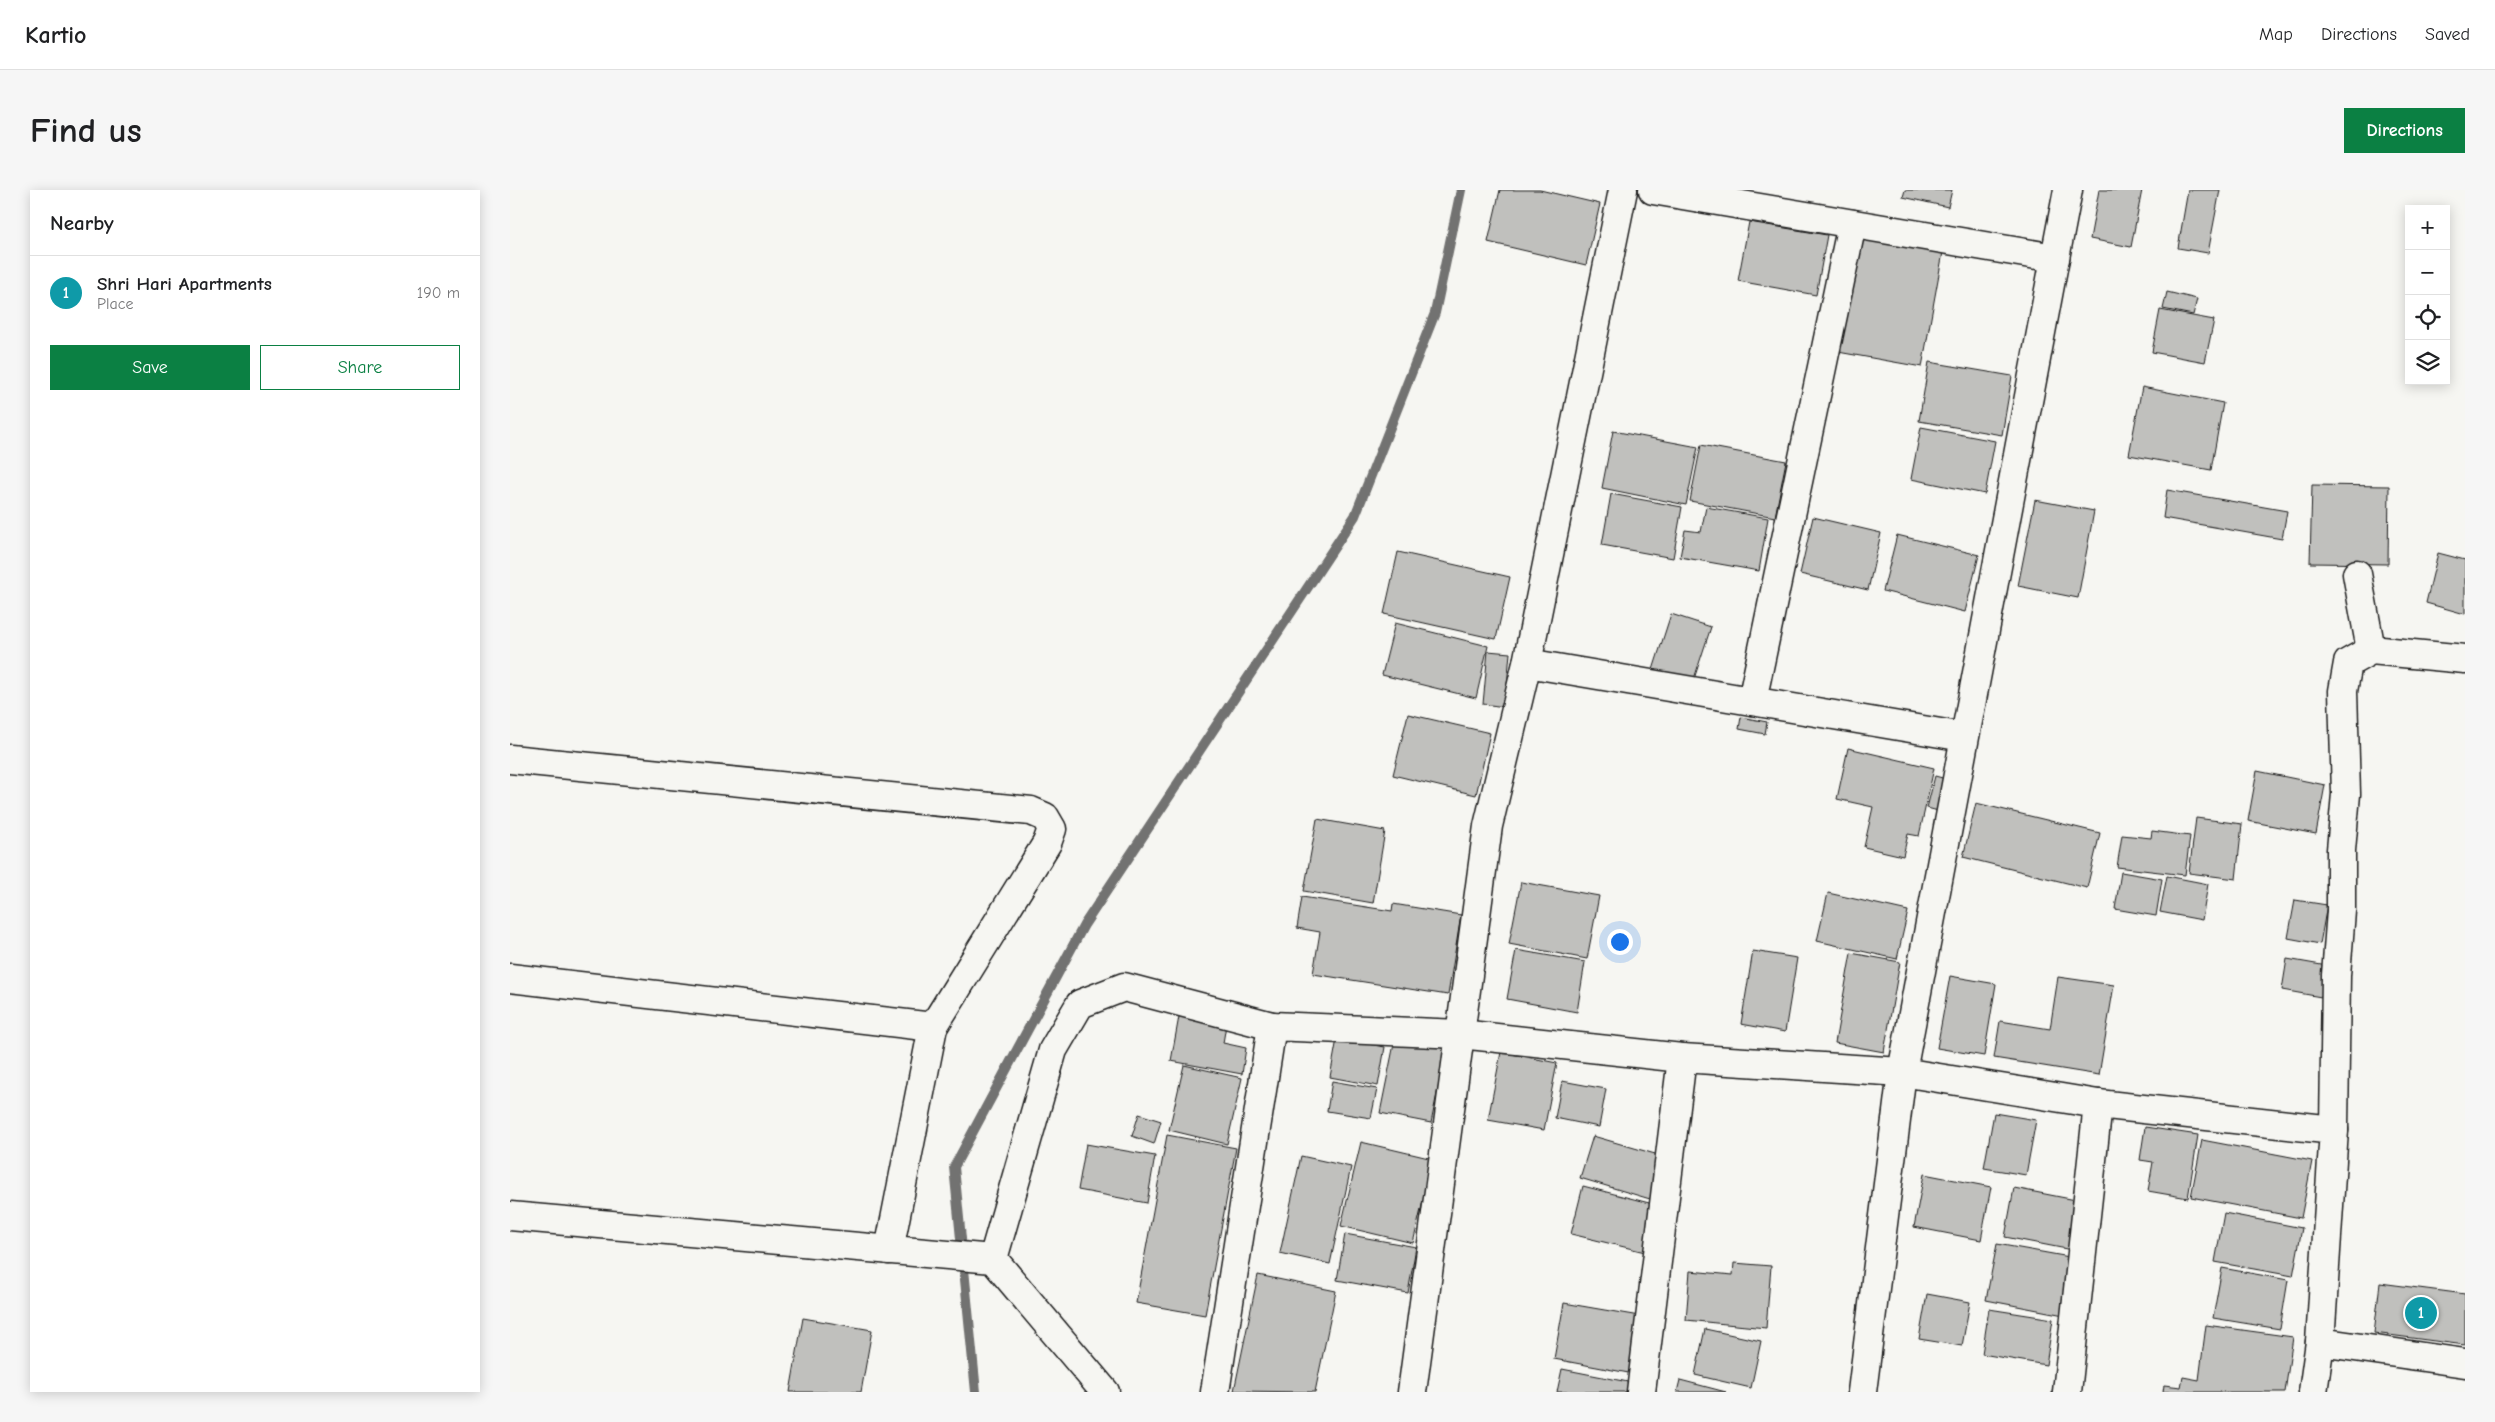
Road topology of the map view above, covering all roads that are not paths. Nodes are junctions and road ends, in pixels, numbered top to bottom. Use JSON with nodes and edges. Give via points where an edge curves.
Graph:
{"nodes":[{"id":1,"x":1623,"y":190,"type":"edge"},
{"id":2,"x":1653,"y":190,"type":"edge"},
{"id":3,"x":2068,"y":190,"type":"edge"},
{"id":4,"x":1852,"y":224,"type":"junction"},
{"id":5,"x":2055,"y":258,"type":"junction"},
{"id":6,"x":2357,"y":574,"type":"dead end"},
{"id":7,"x":2371,"y":650,"type":"junction"},
{"id":8,"x":2465,"y":659,"type":"edge"},
{"id":9,"x":1527,"y":663,"type":"junction"},
{"id":10,"x":1752,"y":701,"type":"junction"},
{"id":11,"x":1964,"y":737,"type":"junction"},
{"id":12,"x":510,"y":759,"type":"edge"},
{"id":13,"x":510,"y":978,"type":"edge"},
{"id":14,"x":1272,"y":1026,"type":"junction"},
{"id":15,"x":933,"y":1027,"type":"junction"},
{"id":16,"x":1460,"y":1034,"type":"junction"},
{"id":17,"x":1682,"y":1058,"type":"junction"},
{"id":18,"x":1902,"y":1072,"type":"junction"},
{"id":19,"x":2098,"y":1104,"type":"junction"},
{"id":20,"x":2334,"y":1130,"type":"junction"},
{"id":21,"x":510,"y":1216,"type":"edge"},
{"id":22,"x":891,"y":1250,"type":"junction"},
{"id":23,"x":992,"y":1259,"type":"junction"},
{"id":24,"x":2320,"y":1342,"type":"junction"},
{"id":25,"x":2465,"y":1363,"type":"edge"},
{"id":26,"x":1105,"y":1392,"type":"edge"},
{"id":27,"x":1215,"y":1392,"type":"edge"},
{"id":28,"x":1412,"y":1392,"type":"edge"},
{"id":29,"x":1641,"y":1392,"type":"edge"},
{"id":30,"x":1862,"y":1392,"type":"edge"},
{"id":31,"x":2067,"y":1392,"type":"edge"},
{"id":32,"x":2314,"y":1392,"type":"edge"}],
"edges":[{"from":1,"to":9,"type":"street"},
{"from":2,"to":4,"type":"street"},
{"from":3,"to":5,"type":"street"},
{"from":4,"to":5,"type":"street"},
{"from":4,"to":10,"type":"street"},
{"from":5,"to":11,"type":"street"},
{"from":6,"to":7,"type":"street"},
{"from":7,"to":8,"type":"street"},
{"from":7,"to":20,"type":"street","via":[[2348,663],[2343,691],[2346,794],[2336,975]]},
{"from":9,"to":10,"type":"street"},
{"from":9,"to":16,"type":"street","via":[[1488,826]]},
{"from":10,"to":11,"type":"street"},
{"from":11,"to":18,"type":"street"},
{"from":12,"to":15,"type":"street","via":[[1031,812],[1045,817],[1052,829],[1047,843]]},
{"from":13,"to":15,"type":"street"},
{"from":14,"to":16,"type":"street"},
{"from":14,"to":23,"type":"street","via":[[1124,988],[1080,1004],[1053,1050]]},
{"from":14,"to":27,"type":"street"},
{"from":15,"to":22,"type":"street"},
{"from":16,"to":17,"type":"street"},
{"from":16,"to":28,"type":"street"},
{"from":17,"to":18,"type":"street"},
{"from":17,"to":29,"type":"street"},
{"from":18,"to":19,"type":"street"},
{"from":18,"to":30,"type":"street"},
{"from":19,"to":20,"type":"street"},
{"from":19,"to":31,"type":"street"},
{"from":20,"to":24,"type":"street"},
{"from":21,"to":22,"type":"street"},
{"from":22,"to":23,"type":"street"},
{"from":23,"to":26,"type":"street"},
{"from":24,"to":25,"type":"street"},
{"from":24,"to":32,"type":"street"}]}
